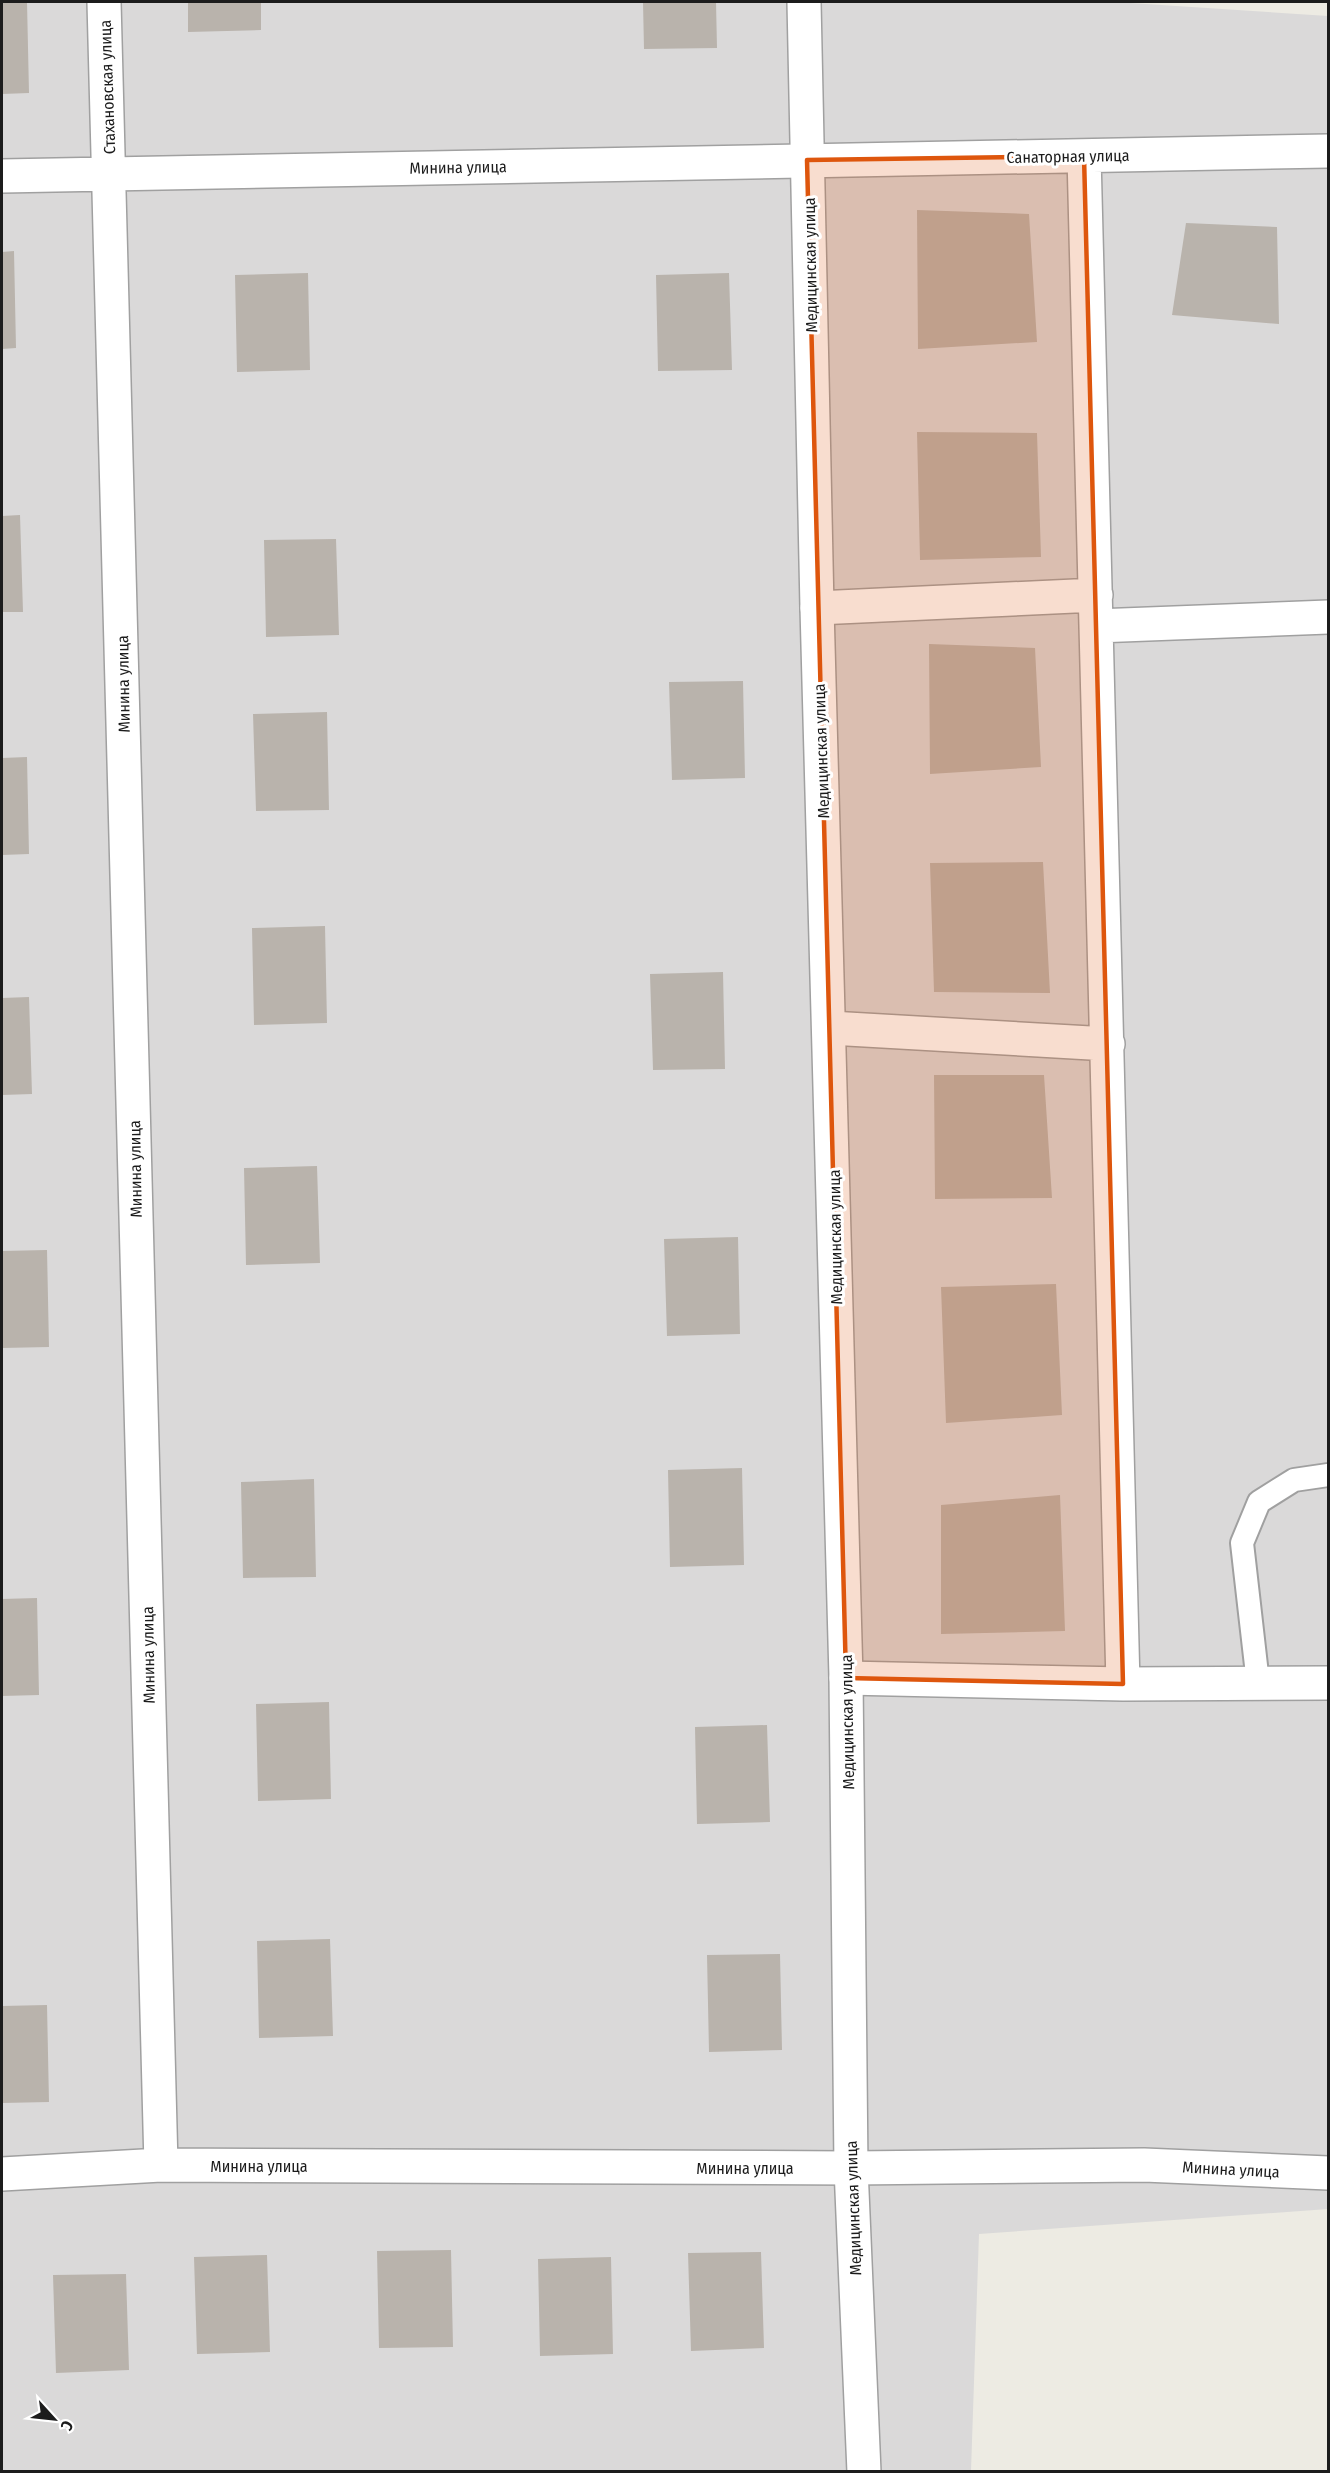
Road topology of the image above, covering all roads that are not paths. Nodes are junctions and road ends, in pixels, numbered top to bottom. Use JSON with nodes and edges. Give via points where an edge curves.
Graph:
{"nodes":[{"id":1,"x":104,"y":2,"type":"edge"},
{"id":2,"x":804,"y":2,"type":"edge"},
{"id":3,"x":1329,"y":152,"type":"edge"},
{"id":4,"x":1084,"y":156,"type":"junction"},
{"id":5,"x":807,"y":160,"type":"junction"},
{"id":6,"x":109,"y":173,"type":"junction"},
{"id":7,"x":2,"y":176,"type":"edge"},
{"id":8,"x":817,"y":608,"type":"junction"},
{"id":9,"x":1096,"y":610,"type":"junction"},
{"id":10,"x":1329,"y":617,"type":"edge"},
{"id":11,"x":830,"y":1028,"type":"junction"},
{"id":12,"x":1108,"y":1044,"type":"junction"},
{"id":13,"x":1329,"y":1475,"type":"edge"},
{"id":14,"x":846,"y":1678,"type":"junction"},
{"id":15,"x":1258,"y":1683,"type":"junction"},
{"id":16,"x":1329,"y":1683,"type":"edge"},
{"id":17,"x":1124,"y":1684,"type":"junction"},
{"id":18,"x":161,"y":2165,"type":"junction"},
{"id":19,"x":851,"y":2168,"type":"junction"},
{"id":20,"x":2,"y":2174,"type":"edge"},
{"id":21,"x":1329,"y":2174,"type":"edge"},
{"id":22,"x":864,"y":2472,"type":"edge"}],
"edges":[{"from":1,"to":6,"type":"street","name":"Стахановская улица"},
{"from":2,"to":5,"type":"street","name":"Медицинская улица"},
{"from":3,"to":4,"type":"street","name":"Санаторная улица"},
{"from":4,"to":5,"type":"street","name":"Санаторная улица"},
{"from":4,"to":9,"type":"street"},
{"from":5,"to":6,"type":"street","name":"Минина улица"},
{"from":5,"to":8,"type":"street","name":"Медицинская улица"},
{"from":6,"to":7,"type":"street","name":"Минина улица"},
{"from":6,"to":18,"type":"street","name":"Минина улица"},
{"from":8,"to":9,"type":"street"},
{"from":8,"to":11,"type":"street","name":"Медицинская улица"},
{"from":9,"to":10,"type":"street"},
{"from":9,"to":12,"type":"street"},
{"from":11,"to":12,"type":"street"},
{"from":11,"to":14,"type":"street","name":"Медицинская улица"},
{"from":12,"to":17,"type":"street"},
{"from":13,"to":15,"type":"lane","via":[[1294,1480],[1259,1502],[1242,1543]]},
{"from":14,"to":17,"type":"street"},
{"from":14,"to":19,"type":"street","name":"Медицинская улица"},
{"from":15,"to":16,"type":"street"},
{"from":15,"to":17,"type":"street"},
{"from":18,"to":19,"type":"street","name":"Минина улица"},
{"from":18,"to":20,"type":"street","name":"Минина улица"},
{"from":19,"to":21,"type":"street","name":"Минина улица","via":[[1144,2165]]},
{"from":19,"to":22,"type":"street","name":"Медицинская улица"}]}
